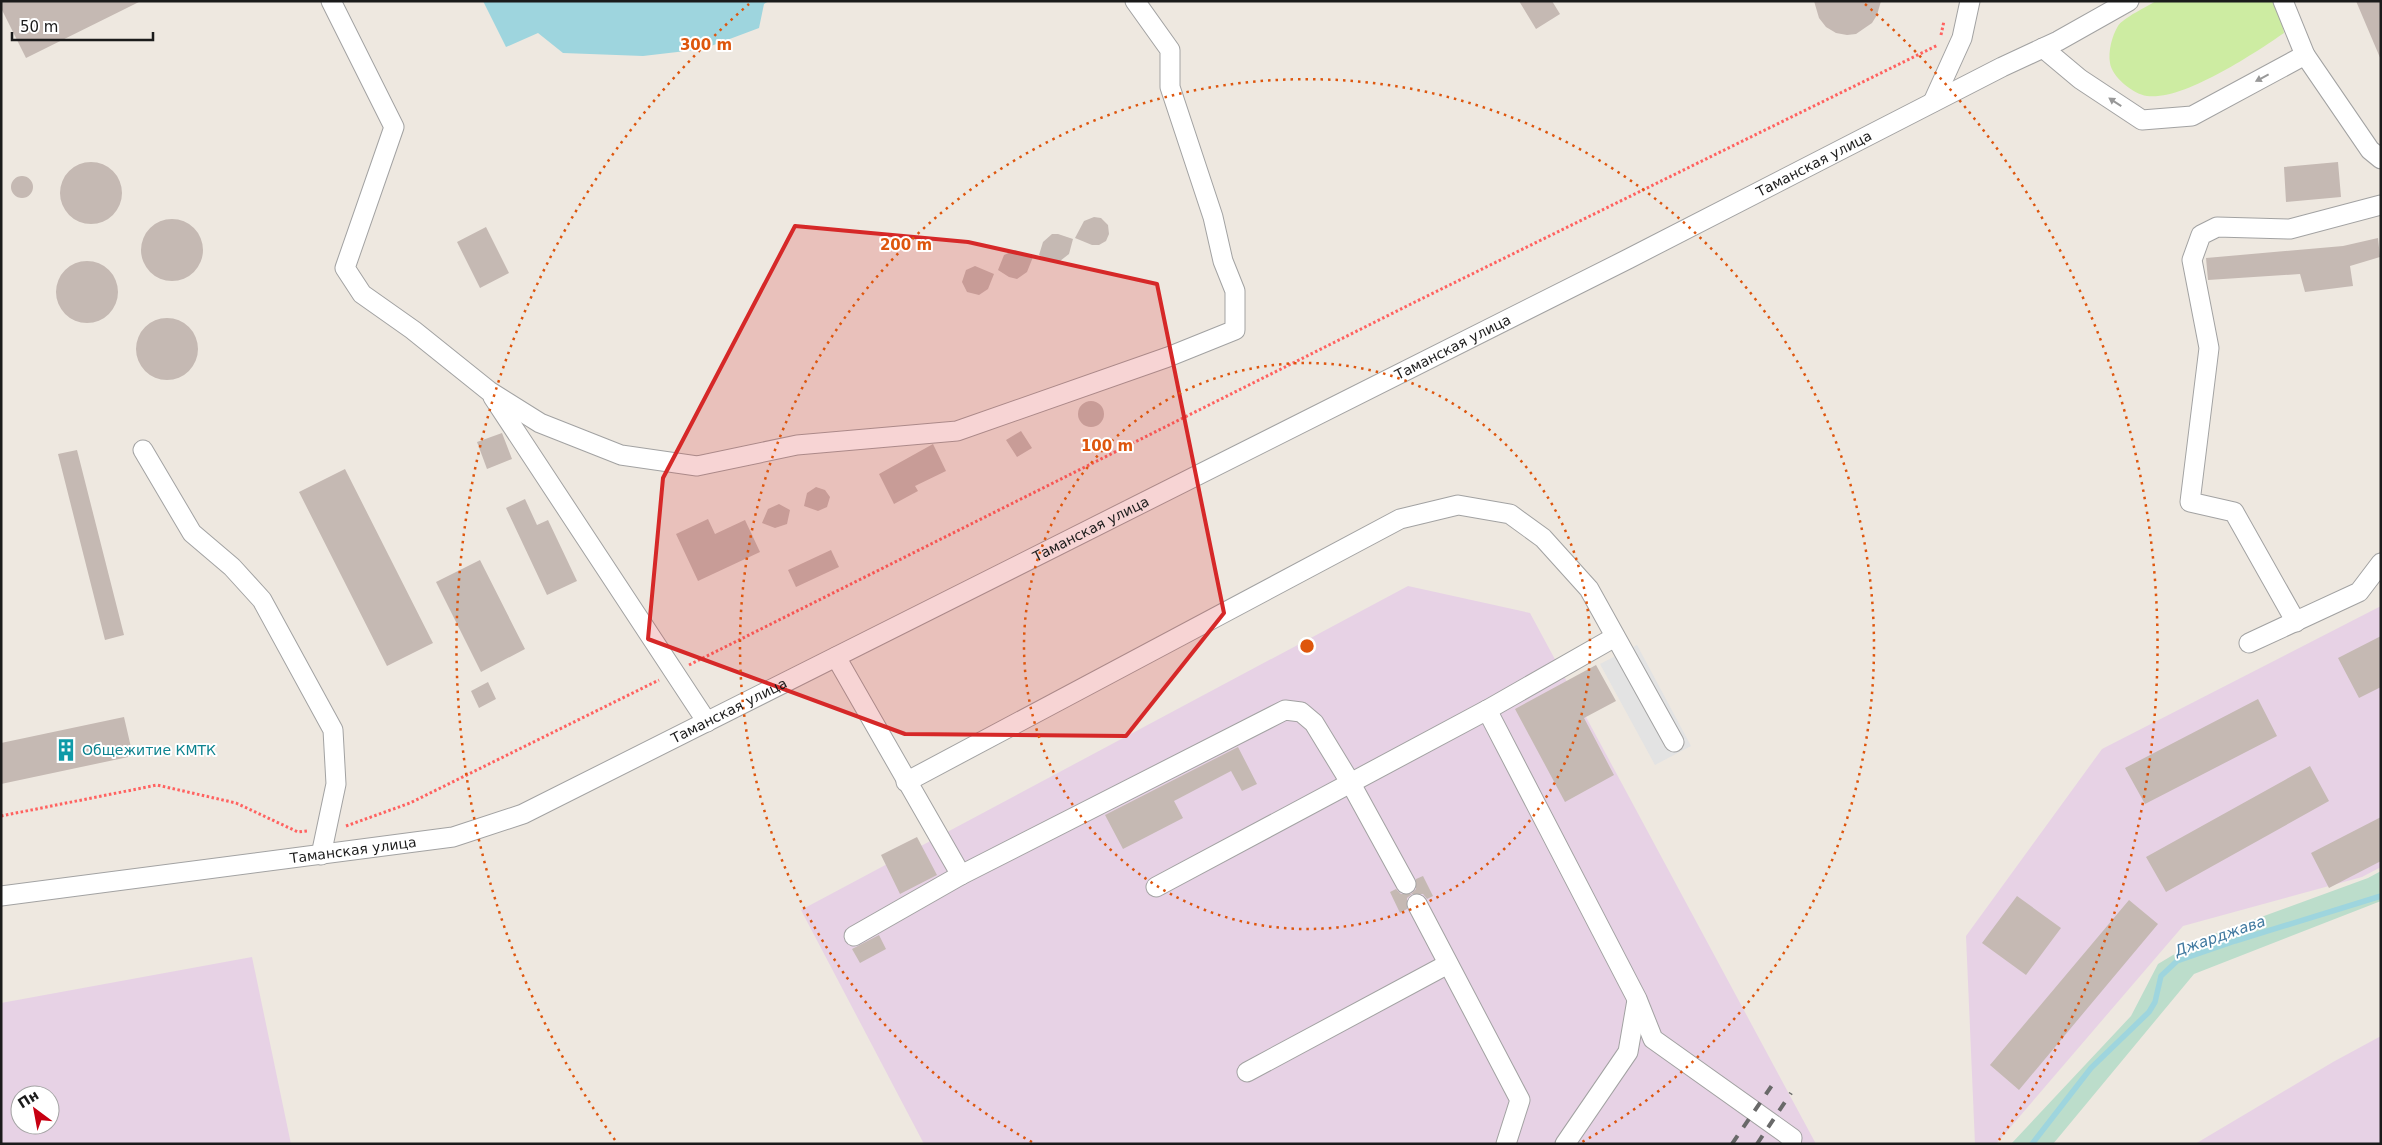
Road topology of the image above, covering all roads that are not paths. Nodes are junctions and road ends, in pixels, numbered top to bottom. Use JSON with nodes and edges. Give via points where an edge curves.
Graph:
{"nodes":[{"id":1,"x":330,"y":1,"type":"edge"},
{"id":2,"x":1135,"y":1,"type":"edge"},
{"id":3,"x":1970,"y":1,"type":"edge"},
{"id":4,"x":2129,"y":1,"type":"edge"},
{"id":5,"x":2283,"y":1,"type":"edge"},
{"id":6,"x":2043,"y":48,"type":"junction"},
{"id":7,"x":2305,"y":55,"type":"junction"},
{"id":8,"x":1933,"y":102,"type":"junction"},
{"id":9,"x":2381,"y":159,"type":"edge"},
{"id":10,"x":2381,"y":205,"type":"edge"},
{"id":11,"x":489,"y":391,"type":"junction"},
{"id":12,"x":143,"y":450,"type":"dead end"},
{"id":13,"x":2381,"y":563,"type":"edge"},
{"id":14,"x":2296,"y":622,"type":"junction"},
{"id":15,"x":1615,"y":637,"type":"junction"},
{"id":16,"x":2249,"y":643,"type":"dead end"},
{"id":17,"x":836,"y":657,"type":"junction"},
{"id":18,"x":1488,"y":710,"type":"junction"},
{"id":19,"x":707,"y":722,"type":"junction"},
{"id":20,"x":1674,"y":742,"type":"dead end"},
{"id":21,"x":906,"y":782,"type":"junction"},
{"id":22,"x":1350,"y":782,"type":"junction"},
{"id":23,"x":321,"y":855,"type":"junction"},
{"id":24,"x":961,"y":875,"type":"junction"},
{"id":25,"x":1406,"y":884,"type":"dead end"},
{"id":26,"x":1156,"y":887,"type":"dead end"},
{"id":27,"x":1,"y":896,"type":"edge"},
{"id":28,"x":1417,"y":904,"type":"dead end"},
{"id":29,"x":854,"y":936,"type":"dead end"},
{"id":30,"x":1448,"y":964,"type":"junction"},
{"id":31,"x":1637,"y":999,"type":"junction"},
{"id":32,"x":1247,"y":1072,"type":"dead end"},
{"id":33,"x":1506,"y":1144,"type":"edge"},
{"id":34,"x":1565,"y":1144,"type":"edge"},
{"id":35,"x":1791,"y":1144,"type":"edge"}],
"edges":[{"from":1,"to":11,"type":"street","via":[[394,127],[345,268],[362,294]]},
{"from":2,"to":11,"type":"street","via":[[1170,50],[1170,87],[1235,291],[1235,330],[957,431],[797,445],[697,466],[621,455],[540,423]]},
{"from":3,"to":8,"type":"street","via":[[1962,38]]},
{"from":4,"to":6,"type":"street","name":"Таманская улица"},
{"from":5,"to":7,"type":"street"},
{"from":7,"to":6,"type":"street","one_way":true,"via":[[2192,116],[2142,120],[2080,79]]},
{"from":6,"to":8,"type":"street","name":"Таманская улица"},
{"from":7,"to":9,"type":"street","via":[[2370,150]]},
{"from":8,"to":17,"type":"street","name":"Таманская улица"},
{"from":10,"to":14,"type":"street","via":[[2290,228],[2217,227],[2201,235],[2192,260],[2209,348],[2190,502],[2234,512]]},
{"from":11,"to":19,"type":"street"},
{"from":12,"to":23,"type":"street","via":[[192,533],[232,567],[262,600],[333,730],[336,784]]},
{"from":13,"to":14,"type":"street","via":[[2359,592]]},
{"from":14,"to":16,"type":"street"},
{"from":15,"to":18,"type":"street"},
{"from":15,"to":20,"type":"street"},
{"from":15,"to":21,"type":"street","via":[[1589,590],[1543,538],[1510,514],[1458,505],[1400,519]]},
{"from":17,"to":19,"type":"street","name":"Таманская улица"},
{"from":17,"to":21,"type":"street"},
{"from":18,"to":22,"type":"street"},
{"from":18,"to":31,"type":"street"},
{"from":19,"to":23,"type":"street","name":"Таманская улица","via":[[524,814],[453,836]]},
{"from":21,"to":24,"type":"street"},
{"from":22,"to":24,"type":"street","via":[[1314,723],[1301,712],[1285,710]]},
{"from":22,"to":25,"type":"street"},
{"from":22,"to":26,"type":"street"},
{"from":23,"to":27,"type":"street","name":"Таманская улица"},
{"from":24,"to":29,"type":"street"},
{"from":28,"to":30,"type":"street"},
{"from":30,"to":32,"type":"street"},
{"from":30,"to":33,"type":"street","via":[[1520,1100]]},
{"from":31,"to":34,"type":"street","via":[[1628,1052]]},
{"from":31,"to":35,"type":"street","via":[[1653,1040],[1792,1138]]}]}
